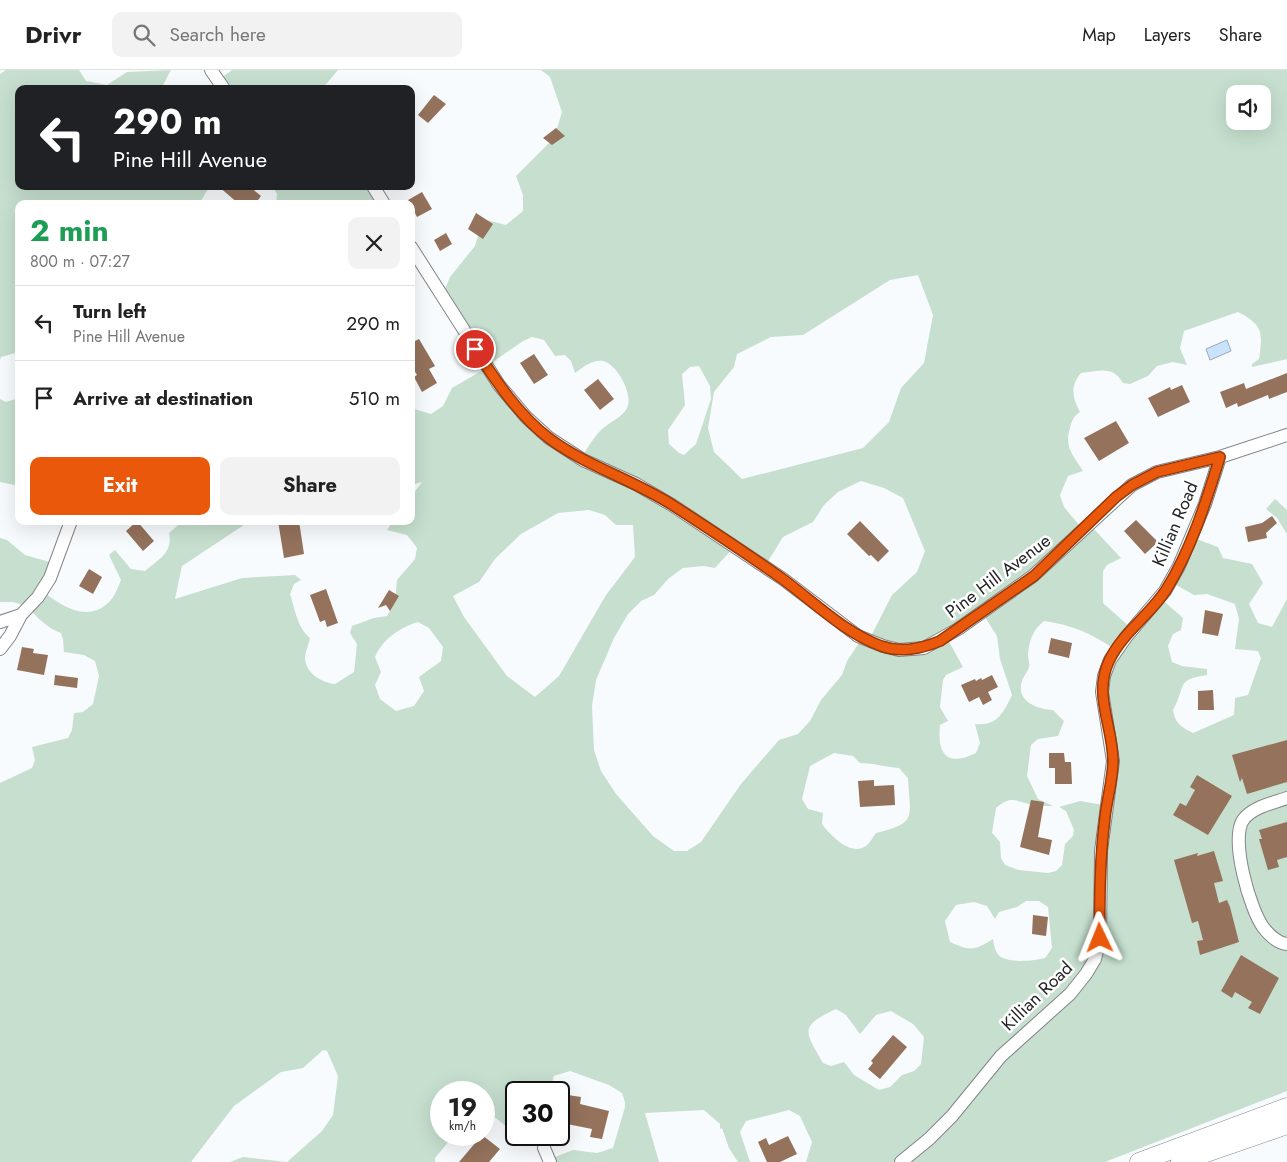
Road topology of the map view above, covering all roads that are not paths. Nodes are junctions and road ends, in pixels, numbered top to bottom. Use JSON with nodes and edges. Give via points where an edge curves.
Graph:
{"nodes":[{"id":1,"x":211,"y":70,"type":"edge"},
{"id":2,"x":221,"y":85,"type":"edge"},
{"id":3,"x":415,"y":253,"type":"edge"},
{"id":4,"x":1287,"y":435,"type":"edge"},
{"id":5,"x":1220,"y":457,"type":"junction"},
{"id":6,"x":70,"y":525,"type":"edge"},
{"id":7,"x":21,"y":615,"type":"junction"},
{"id":8,"x":0,"y":622,"type":"edge"},
{"id":9,"x":0,"y":649,"type":"edge"},
{"id":10,"x":1287,"y":798,"type":"edge"},
{"id":11,"x":1287,"y":944,"type":"edge"},
{"id":12,"x":1287,"y":1106,"type":"edge"},
{"id":13,"x":1287,"y":1125,"type":"edge"},
{"id":14,"x":544,"y":1148,"type":"dead end"},
{"id":15,"x":550,"y":1162,"type":"edge"},
{"id":16,"x":901,"y":1162,"type":"edge"},
{"id":17,"x":1139,"y":1162,"type":"edge"},
{"id":18,"x":1180,"y":1162,"type":"edge"}],
"edges":[{"from":1,"to":2,"type":"street"},
{"from":3,"to":5,"type":"street","name":"Pine Hill Avenue","via":[[499,385],[549,438],[582,460],[636,484],[672,505],[783,579],[858,636],[882,646],[911,650],[940,641],[1034,576],[1132,485],[1157,472]]},
{"from":4,"to":5,"type":"street","name":"Pine Hill Avenue"},
{"from":5,"to":16,"type":"street","name":"Killian Road","via":[[1205,504],[1179,566],[1165,591],[1110,660],[1104,676],[1102,692],[1113,761],[1101,851],[1100,938],[1095,959],[1070,994],[1001,1056],[952,1116]]},
{"from":6,"to":7,"type":"street","via":[[50,578]]},
{"from":7,"to":8,"type":"street"},
{"from":7,"to":9,"type":"street"},
{"from":10,"to":11,"type":"street","via":[[1252,811],[1242,821],[1238,834],[1252,904],[1263,926],[1279,943]]},
{"from":12,"to":17,"type":"highway"},
{"from":13,"to":18,"type":"highway"},
{"from":14,"to":15,"type":"street"}]}
